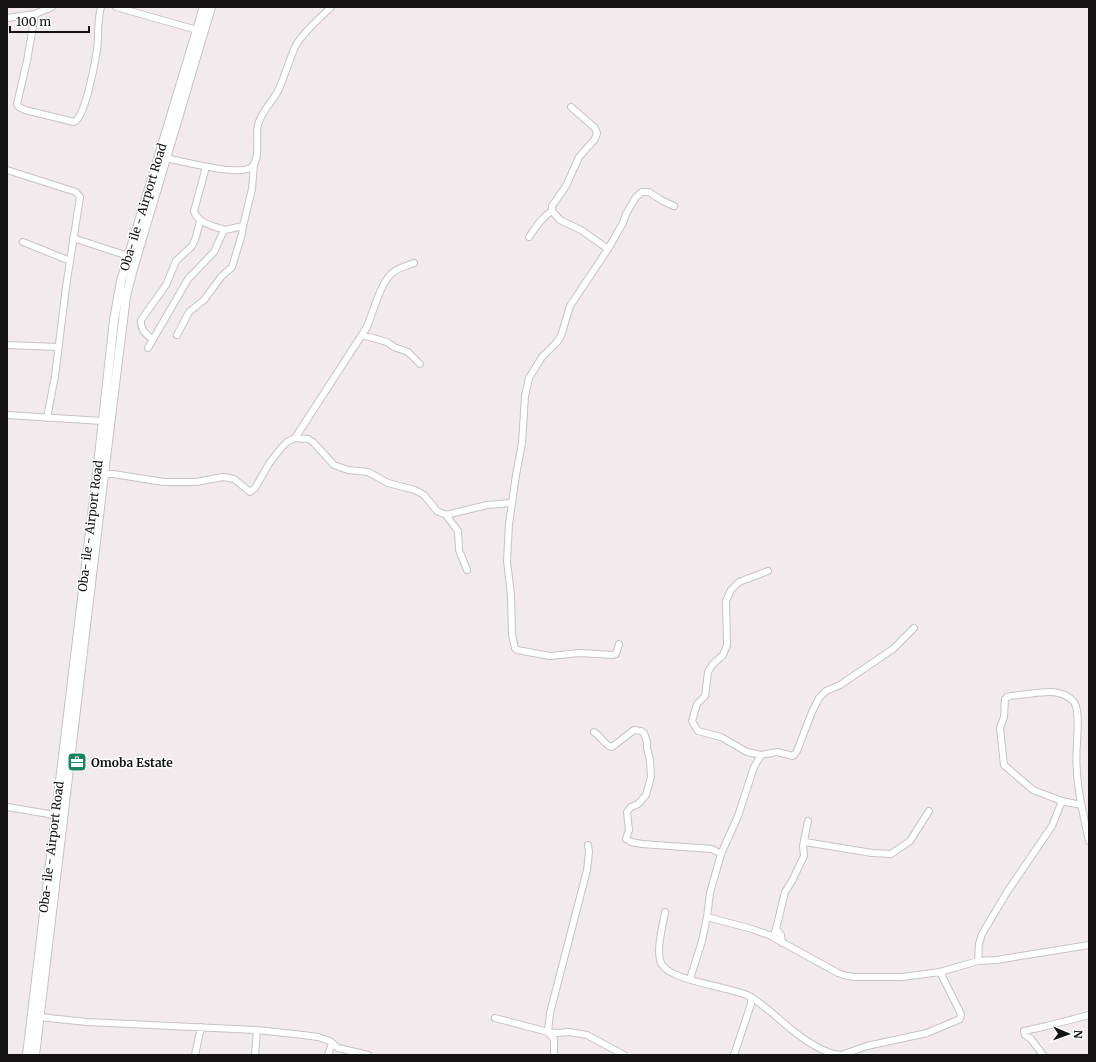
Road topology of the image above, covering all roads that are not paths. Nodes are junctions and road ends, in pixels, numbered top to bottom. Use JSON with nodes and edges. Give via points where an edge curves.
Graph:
{"nodes":[{"id":1,"x":52,"y":7,"type":"edge"},
{"id":2,"x":101,"y":7,"type":"edge"},
{"id":3,"x":116,"y":7,"type":"edge"},
{"id":4,"x":204,"y":7,"type":"edge"},
{"id":5,"x":211,"y":7,"type":"edge"},
{"id":6,"x":331,"y":7,"type":"edge"},
{"id":7,"x":35,"y":14,"type":"junction"},
{"id":8,"x":7,"y":18,"type":"edge"},
{"id":9,"x":197,"y":30,"type":"junction"},
{"id":10,"x":190,"y":65,"type":"junction"},
{"id":11,"x":572,"y":108,"type":"dead end"},
{"id":12,"x":165,"y":158,"type":"junction"},
{"id":13,"x":254,"y":164,"type":"junction"},
{"id":14,"x":206,"y":167,"type":"junction"},
{"id":15,"x":7,"y":170,"type":"edge"},
{"id":16,"x":674,"y":206,"type":"dead end"},
{"id":17,"x":552,"y":211,"type":"junction"},
{"id":18,"x":200,"y":220,"type":"junction"},
{"id":19,"x":243,"y":226,"type":"junction"},
{"id":20,"x":225,"y":230,"type":"junction"},
{"id":21,"x":530,"y":237,"type":"dead end"},
{"id":22,"x":73,"y":238,"type":"junction"},
{"id":23,"x":24,"y":242,"type":"dead end"},
{"id":24,"x":608,"y":249,"type":"junction"},
{"id":25,"x":128,"y":256,"type":"junction"},
{"id":26,"x":70,"y":261,"type":"junction"},
{"id":27,"x":414,"y":263,"type":"dead end"},
{"id":28,"x":177,"y":335,"type":"dead end"},
{"id":29,"x":362,"y":335,"type":"junction"},
{"id":30,"x":153,"y":340,"type":"junction"},
{"id":31,"x":7,"y":345,"type":"edge"},
{"id":32,"x":58,"y":347,"type":"junction"},
{"id":33,"x":148,"y":348,"type":"dead end"},
{"id":34,"x":420,"y":364,"type":"dead end"},
{"id":35,"x":7,"y":415,"type":"edge"},
{"id":36,"x":47,"y":418,"type":"junction"},
{"id":37,"x":102,"y":420,"type":"junction"},
{"id":38,"x":295,"y":438,"type":"junction"},
{"id":39,"x":100,"y":474,"type":"junction"},
{"id":40,"x":512,"y":503,"type":"junction"},
{"id":41,"x":446,"y":514,"type":"junction"},
{"id":42,"x":467,"y":570,"type":"dead end"},
{"id":43,"x":768,"y":571,"type":"dead end"},
{"id":44,"x":914,"y":628,"type":"dead end"},
{"id":45,"x":620,"y":644,"type":"dead end"},
{"id":46,"x":75,"y":684,"type":"junction"},
{"id":47,"x":594,"y":732,"type":"dead end"},
{"id":48,"x":761,"y":755,"type":"junction"},
{"id":49,"x":1062,"y":801,"type":"junction"},
{"id":50,"x":1081,"y":805,"type":"junction"},
{"id":51,"x":7,"y":807,"type":"edge"},
{"id":52,"x":929,"y":811,"type":"dead end"},
{"id":53,"x":55,"y":815,"type":"junction"},
{"id":54,"x":808,"y":821,"type":"dead end"},
{"id":55,"x":1089,"y":841,"type":"edge"},
{"id":56,"x":804,"y":842,"type":"junction"},
{"id":57,"x":588,"y":845,"type":"dead end"},
{"id":58,"x":720,"y":854,"type":"junction"},
{"id":59,"x":665,"y":912,"type":"dead end"},
{"id":60,"x":708,"y":917,"type":"junction"},
{"id":61,"x":776,"y":929,"type":"junction"},
{"id":62,"x":773,"y":937,"type":"junction"},
{"id":63,"x":782,"y":943,"type":"junction"},
{"id":64,"x":1089,"y":945,"type":"edge"},
{"id":65,"x":978,"y":961,"type":"junction"},
{"id":66,"x":940,"y":972,"type":"junction"},
{"id":67,"x":690,"y":979,"type":"junction"},
{"id":68,"x":751,"y":997,"type":"junction"},
{"id":69,"x":759,"y":1002,"type":"junction"},
{"id":70,"x":751,"y":1004,"type":"junction"},
{"id":71,"x":1089,"y":1015,"type":"edge"},
{"id":72,"x":39,"y":1017,"type":"junction"},
{"id":73,"x":495,"y":1018,"type":"dead end"},
{"id":74,"x":201,"y":1027,"type":"junction"},
{"id":75,"x":257,"y":1030,"type":"junction"},
{"id":76,"x":548,"y":1032,"type":"junction"},
{"id":77,"x":33,"y":1035,"type":"junction"},
{"id":78,"x":332,"y":1043,"type":"junction"},
{"id":79,"x":850,"y":1054,"type":"edge"},
{"id":80,"x":27,"y":1055,"type":"edge"},
{"id":81,"x":35,"y":1055,"type":"edge"},
{"id":82,"x":195,"y":1055,"type":"edge"},
{"id":83,"x":255,"y":1055,"type":"edge"},
{"id":84,"x":328,"y":1055,"type":"edge"},
{"id":85,"x":368,"y":1055,"type":"edge"},
{"id":86,"x":554,"y":1055,"type":"edge"},
{"id":87,"x":624,"y":1055,"type":"edge"},
{"id":88,"x":734,"y":1055,"type":"edge"},
{"id":89,"x":841,"y":1055,"type":"edge"},
{"id":90,"x":1043,"y":1055,"type":"edge"}],
"edges":[{"from":1,"to":7,"type":"street"},
{"from":2,"to":7,"type":"street","via":[[92,80],[80,117],[74,122],[18,106]]},
{"from":3,"to":9,"type":"street"},
{"from":4,"to":9,"type":"main road","name":"Oba- ile - Airport Road"},
{"from":5,"to":10,"type":"main road","name":"Oba- ile - Airport Road"},
{"from":6,"to":13,"type":"street","via":[[296,46],[278,91],[258,125]]},
{"from":7,"to":8,"type":"street"},
{"from":9,"to":10,"type":"main road","name":"Oba- ile - Airport Road"},
{"from":10,"to":12,"type":"main road","name":"Oba- ile - Airport Road"},
{"from":10,"to":25,"type":"main road","name":"Oba- ile - Airport Road"},
{"from":11,"to":17,"type":"street","via":[[597,133],[579,157],[566,186],[552,206]]},
{"from":12,"to":14,"type":"street"},
{"from":12,"to":39,"type":"main road","name":"Oba- ile - Airport Road","via":[[126,296]]},
{"from":13,"to":14,"type":"street","via":[[244,170]]},
{"from":13,"to":19,"type":"street","via":[[252,188]]},
{"from":14,"to":18,"type":"street","via":[[194,211]]},
{"from":15,"to":22,"type":"street","via":[[78,194],[80,201]]},
{"from":16,"to":24,"type":"street","via":[[649,192],[642,192],[636,197]]},
{"from":17,"to":21,"type":"street","via":[[539,222]]},
{"from":17,"to":24,"type":"street","via":[[560,220],[581,230]]},
{"from":18,"to":20,"type":"street"},
{"from":18,"to":30,"type":"street","via":[[192,246],[176,261],[166,286],[141,320],[143,331]]},
{"from":19,"to":20,"type":"street"},
{"from":19,"to":28,"type":"street","via":[[232,268],[204,300],[189,312]]},
{"from":20,"to":30,"type":"street","via":[[214,252],[188,279]]},
{"from":22,"to":25,"type":"street"},
{"from":22,"to":26,"type":"street"},
{"from":23,"to":26,"type":"street"},
{"from":24,"to":40,"type":"street","via":[[570,306],[561,336],[528,378],[522,443]]},
{"from":25,"to":37,"type":"main road","name":"Oba- ile - Airport Road","via":[[114,320]]},
{"from":26,"to":32,"type":"street"},
{"from":27,"to":29,"type":"street","via":[[391,274],[385,282]]},
{"from":29,"to":34,"type":"street","via":[[387,342],[408,352]]},
{"from":29,"to":38,"type":"street"},
{"from":30,"to":33,"type":"street"},
{"from":31,"to":32,"type":"street"},
{"from":32,"to":36,"type":"street"},
{"from":35,"to":36,"type":"street"},
{"from":36,"to":37,"type":"street"},
{"from":37,"to":39,"type":"main road","name":"Oba- ile - Airport Road"},
{"from":38,"to":39,"type":"street","via":[[282,447],[250,492],[234,479],[222,477],[196,482],[164,482]]},
{"from":38,"to":41,"type":"street","via":[[313,442],[334,465],[348,470],[368,472],[388,483],[415,490],[424,495],[437,511]]},
{"from":39,"to":46,"type":"main road","name":"Oba- ile - Airport Road"},
{"from":40,"to":41,"type":"street","via":[[487,505]]},
{"from":40,"to":45,"type":"street","via":[[507,561],[515,648],[550,656],[580,653],[613,656]]},
{"from":41,"to":42,"type":"street","via":[[458,531],[459,550]]},
{"from":43,"to":48,"type":"street","via":[[740,582],[731,590],[726,601],[727,645],[723,655],[708,672],[705,696],[697,704],[692,721],[698,731],[721,737],[747,752]]},
{"from":44,"to":48,"type":"street","via":[[893,649],[819,698],[793,756],[777,752]]},
{"from":46,"to":53,"type":"main road","name":"Oba- ile - Airport Road"},
{"from":46,"to":72,"type":"main road","name":"Oba- ile - Airport Road"},
{"from":47,"to":58,"type":"street","via":[[607,746],[612,747],[634,730],[641,731],[645,736],[651,777],[646,795],[627,812],[629,830],[626,839],[642,844],[712,849]]},
{"from":48,"to":58,"type":"street","via":[[754,767],[738,816]]},
{"from":49,"to":50,"type":"street"},
{"from":49,"to":50,"type":"street","via":[[1033,790],[1004,765],[1000,728],[1007,697],[1051,691],[1064,695],[1074,702],[1078,727],[1076,769]]},
{"from":49,"to":65,"type":"street","via":[[1052,826],[982,934],[978,944]]},
{"from":50,"to":55,"type":"street"},
{"from":51,"to":53,"type":"street"},
{"from":52,"to":56,"type":"street","via":[[910,842],[891,854]]},
{"from":53,"to":77,"type":"main road","name":"Oba- ile - Airport Road"},
{"from":54,"to":56,"type":"street"},
{"from":56,"to":61,"type":"street","via":[[804,856],[785,892]]},
{"from":57,"to":76,"type":"street","via":[[587,870],[552,1002]]},
{"from":58,"to":60,"type":"street","via":[[710,893]]},
{"from":59,"to":67,"type":"street","via":[[660,943],[661,965],[667,971]]},
{"from":60,"to":62,"type":"street"},
{"from":60,"to":67,"type":"street"},
{"from":61,"to":62,"type":"street"},
{"from":61,"to":63,"type":"street","via":[[781,935]]},
{"from":62,"to":63,"type":"street"},
{"from":63,"to":66,"type":"street","via":[[847,976],[902,977]]},
{"from":64,"to":65,"type":"street"},
{"from":65,"to":66,"type":"street"},
{"from":66,"to":79,"type":"street","via":[[961,1014],[960,1019],[927,1033],[867,1046]]},
{"from":67,"to":68,"type":"street"},
{"from":68,"to":69,"type":"street"},
{"from":68,"to":70,"type":"street"},
{"from":69,"to":70,"type":"street"},
{"from":69,"to":89,"type":"street","via":[[815,1047]]},
{"from":70,"to":88,"type":"street"},
{"from":71,"to":90,"type":"street","via":[[1024,1030],[1025,1035]]},
{"from":72,"to":74,"type":"street","via":[[87,1022]]},
{"from":72,"to":77,"type":"main road","name":"Oba- ile - Airport Road"},
{"from":73,"to":76,"type":"street"},
{"from":74,"to":75,"type":"street"},
{"from":74,"to":82,"type":"street"},
{"from":75,"to":78,"type":"street","via":[[303,1034]]},
{"from":75,"to":83,"type":"street"},
{"from":76,"to":86,"type":"street","via":[[554,1039]]},
{"from":76,"to":87,"type":"street","via":[[587,1035]]},
{"from":77,"to":80,"type":"main road","name":"Oba- ile - Airport Road"},
{"from":77,"to":81,"type":"main road","name":"Oba- ile - Airport Road"},
{"from":78,"to":84,"type":"street"},
{"from":78,"to":85,"type":"street","via":[[338,1048]]},
{"from":79,"to":89,"type":"street"}]}
